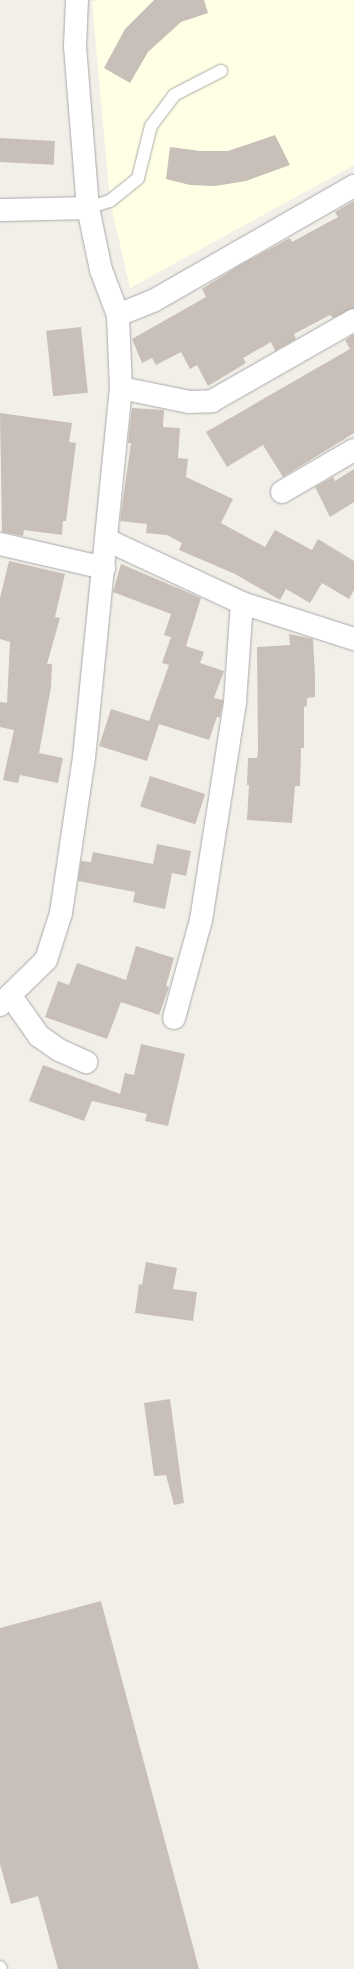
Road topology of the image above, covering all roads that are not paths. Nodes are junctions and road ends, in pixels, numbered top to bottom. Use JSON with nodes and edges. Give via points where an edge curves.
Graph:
{"nodes":[{"id":1,"x":77,"y":0,"type":"edge"},
{"id":2,"x":221,"y":71,"type":"dead end"},
{"id":3,"x":354,"y":186,"type":"edge"},
{"id":4,"x":88,"y":208,"type":"junction"},
{"id":5,"x":0,"y":210,"type":"edge"},
{"id":6,"x":118,"y":315,"type":"junction"},
{"id":7,"x":354,"y":320,"type":"edge"},
{"id":8,"x":121,"y":388,"type":"junction"},
{"id":9,"x":354,"y":450,"type":"edge"},
{"id":10,"x":282,"y":492,"type":"dead end"},
{"id":11,"x":107,"y":540,"type":"junction"},
{"id":12,"x":0,"y":544,"type":"edge"},
{"id":13,"x":104,"y":568,"type":"junction"},
{"id":14,"x":242,"y":603,"type":"junction"},
{"id":15,"x":354,"y":639,"type":"edge"},
{"id":16,"x":5,"y":1000,"type":"edge"},
{"id":17,"x":174,"y":1018,"type":"dead end"},
{"id":18,"x":86,"y":1062,"type":"dead end"}],
"edges":[{"from":1,"to":4,"type":"street","via":[[75,46]]},
{"from":2,"to":4,"type":"lane","via":[[174,96],[151,126],[138,178],[110,201]]},
{"from":3,"to":6,"type":"street","via":[[153,301]]},
{"from":4,"to":5,"type":"street"},
{"from":4,"to":6,"type":"street","via":[[101,270]]},
{"from":6,"to":8,"type":"street"},
{"from":7,"to":8,"type":"street","via":[[212,401],[189,402]]},
{"from":8,"to":11,"type":"street"},
{"from":9,"to":10,"type":"street"},
{"from":11,"to":13,"type":"street"},
{"from":11,"to":14,"type":"street"},
{"from":12,"to":13,"type":"street"},
{"from":13,"to":16,"type":"street","via":[[84,758],[61,913],[46,960]]},
{"from":14,"to":15,"type":"street"},
{"from":14,"to":17,"type":"street","via":[[235,702],[201,920]]},
{"from":16,"to":18,"type":"street","via":[[39,1036],[59,1050]]}]}
